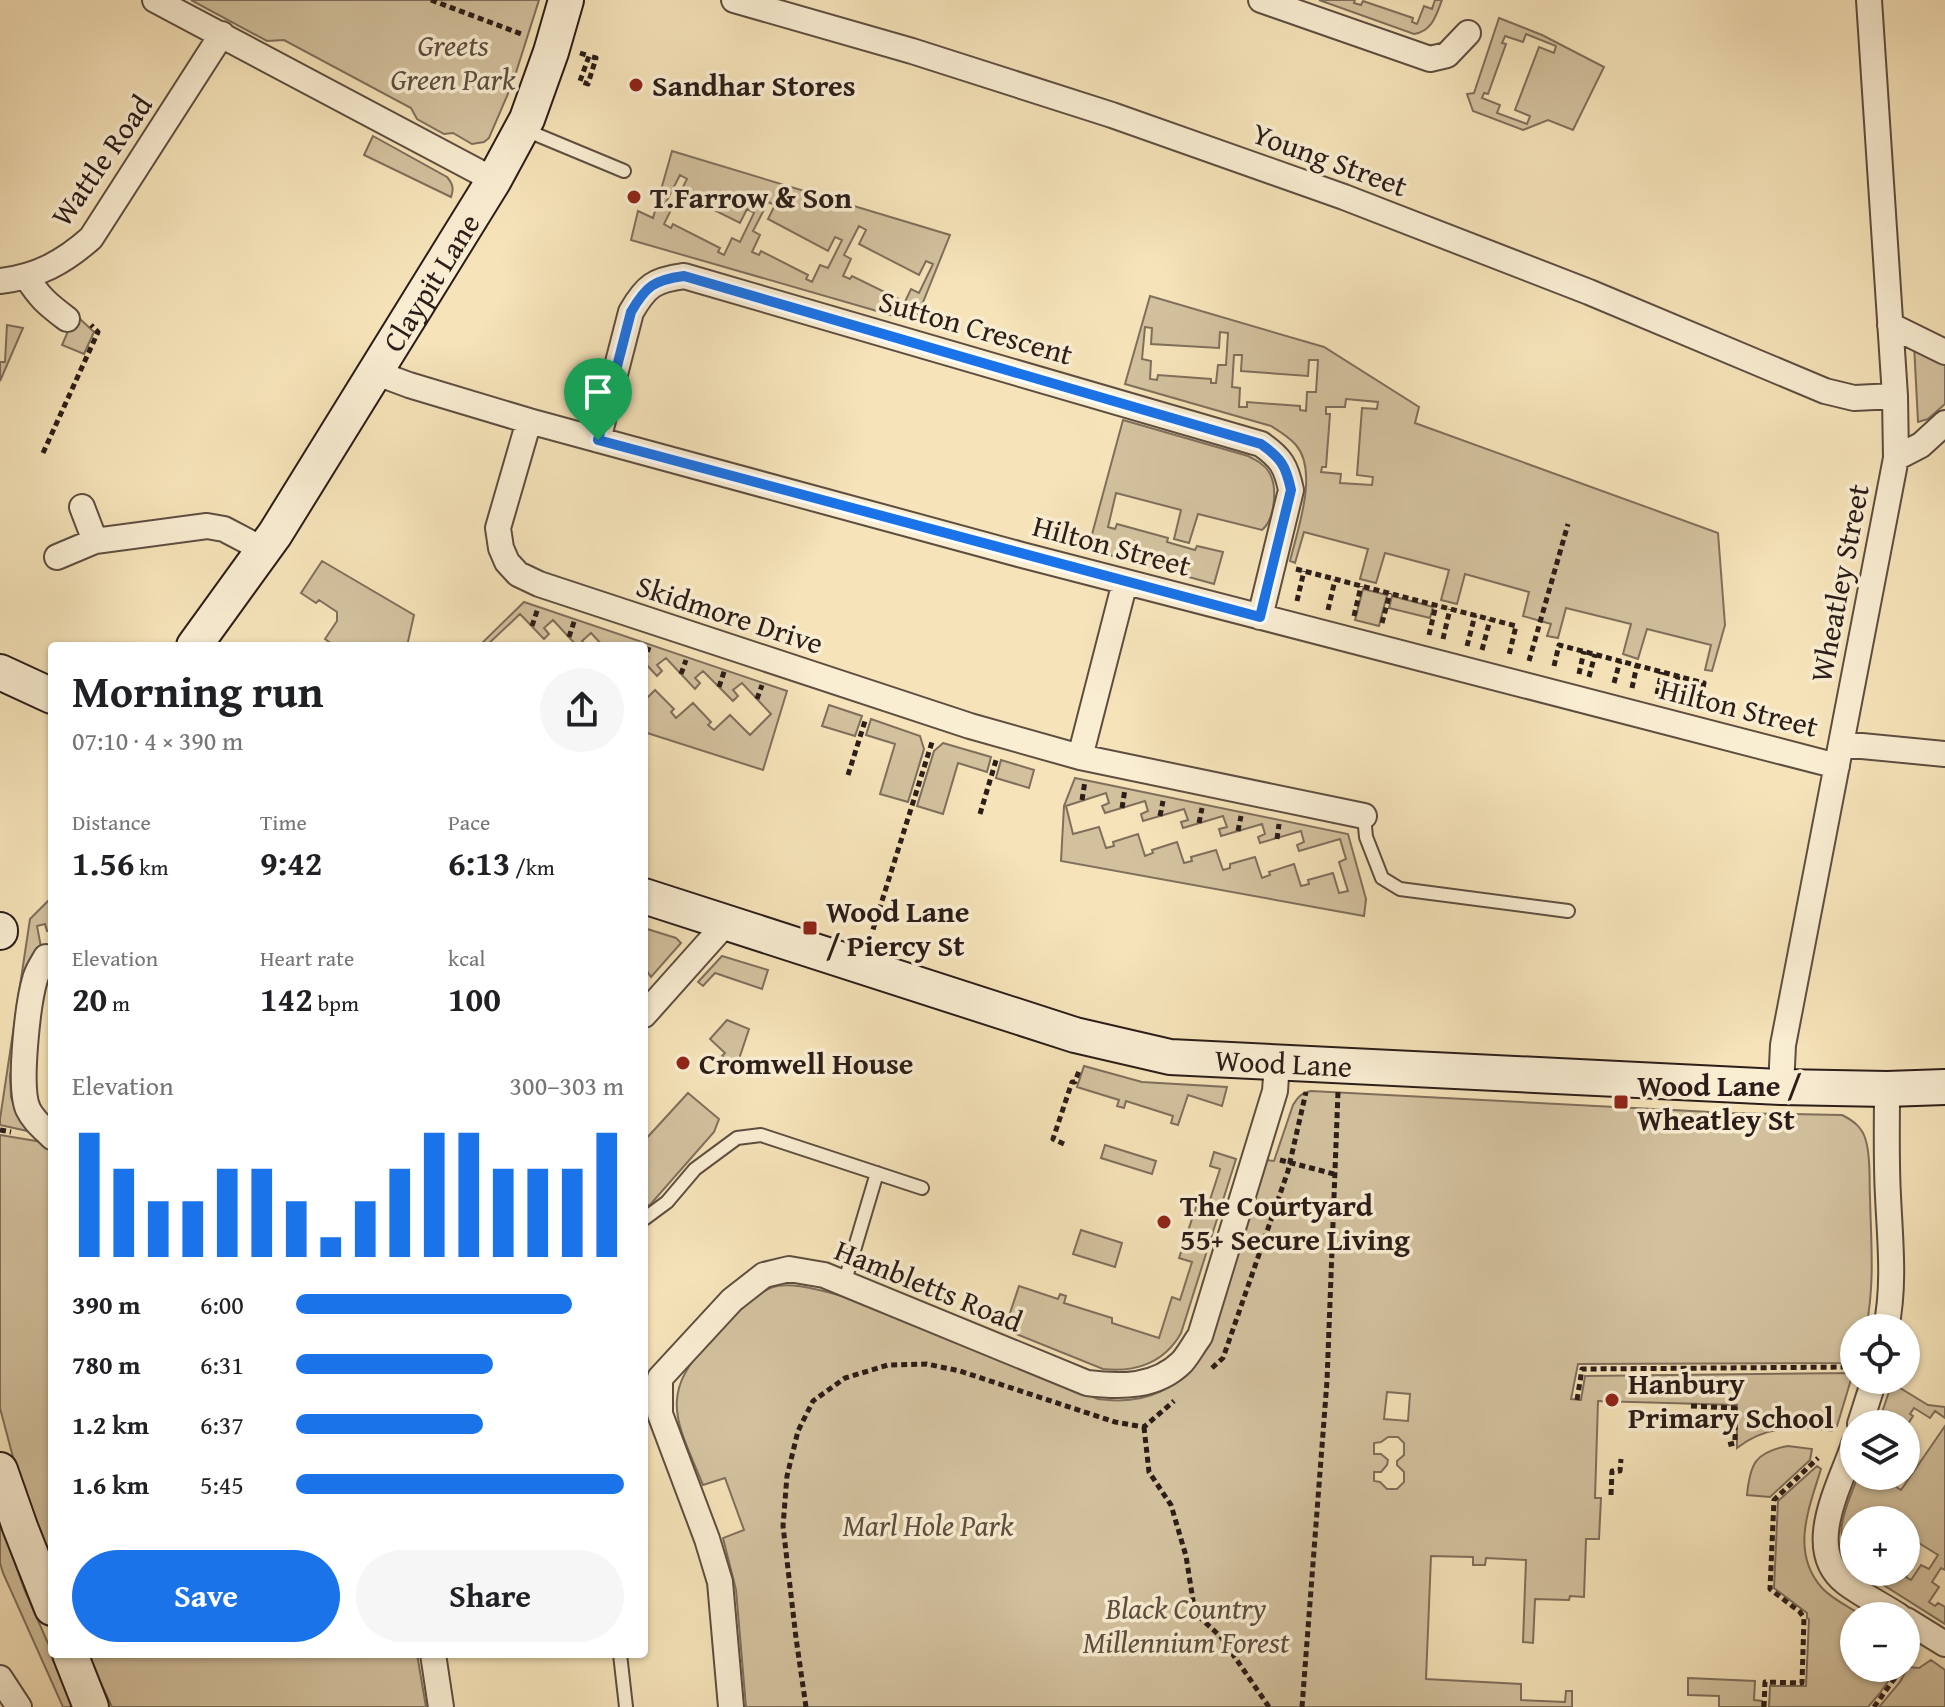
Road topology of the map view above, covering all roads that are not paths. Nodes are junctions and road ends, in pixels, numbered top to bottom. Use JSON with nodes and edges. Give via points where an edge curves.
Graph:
{"nodes":[{"id":1,"x":155,"y":0,"type":"edge"},
{"id":2,"x":566,"y":0,"type":"edge"},
{"id":3,"x":734,"y":0,"type":"edge"},
{"id":4,"x":1261,"y":0,"type":"edge"},
{"id":5,"x":1869,"y":0,"type":"edge"},
{"id":6,"x":760,"y":4,"type":"edge"},
{"id":7,"x":1468,"y":33,"type":"dead end"},
{"id":8,"x":222,"y":34,"type":"junction"},
{"id":9,"x":522,"y":129,"type":"junction"},
{"id":10,"x":624,"y":171,"type":"dead end"},
{"id":11,"x":494,"y":180,"type":"junction"},
{"id":12,"x":26,"y":276,"type":"junction"},
{"id":13,"x":0,"y":281,"type":"edge"},
{"id":14,"x":74,"y":317,"type":"road end"},
{"id":15,"x":1890,"y":325,"type":"junction"},
{"id":16,"x":1945,"y":352,"type":"edge"},
{"id":17,"x":374,"y":372,"type":"junction"},
{"id":18,"x":1895,"y":396,"type":"junction"},
{"id":19,"x":529,"y":421,"type":"junction"},
{"id":20,"x":1945,"y":423,"type":"edge"},
{"id":21,"x":598,"y":440,"type":"junction"},
{"id":22,"x":1896,"y":458,"type":"junction"},
{"id":23,"x":82,"y":507,"type":"dead end"},
{"id":24,"x":95,"y":541,"type":"junction"},
{"id":25,"x":264,"y":550,"type":"junction"},
{"id":26,"x":57,"y":557,"type":"dead end"},
{"id":27,"x":1125,"y":582,"type":"junction"},
{"id":28,"x":1260,"y":617,"type":"junction"},
{"id":29,"x":197,"y":642,"type":"edge"},
{"id":30,"x":221,"y":642,"type":"edge"},
{"id":31,"x":0,"y":672,"type":"edge"},
{"id":32,"x":48,"y":694,"type":"edge"},
{"id":33,"x":1945,"y":754,"type":"edge"},
{"id":34,"x":1839,"y":755,"type":"junction"},
{"id":35,"x":1083,"y":767,"type":"junction"},
{"id":36,"x":1364,"y":816,"type":"joint"},
{"id":37,"x":648,"y":897,"type":"edge"},
{"id":38,"x":1568,"y":911,"type":"dead end"},
{"id":39,"x":727,"y":922,"type":"junction"},
{"id":40,"x":46,"y":957,"type":"dead end"},
{"id":41,"x":648,"y":1011,"type":"edge"},
{"id":42,"x":1277,"y":1063,"type":"junction"},
{"id":43,"x":1781,"y":1087,"type":"junction"},
{"id":44,"x":1945,"y":1087,"type":"edge"},
{"id":45,"x":1887,"y":1089,"type":"junction"},
{"id":46,"x":48,"y":1133,"type":"edge"},
{"id":47,"x":877,"y":1173,"type":"junction"},
{"id":48,"x":922,"y":1188,"type":"dead end"},
{"id":49,"x":648,"y":1216,"type":"edge"},
{"id":50,"x":844,"y":1284,"type":"junction"},
{"id":51,"x":1890,"y":1314,"type":"edge"},
{"id":52,"x":0,"y":1470,"type":"edge"},
{"id":53,"x":1840,"y":1484,"type":"edge"},
{"id":54,"x":48,"y":1598,"type":"edge"},
{"id":55,"x":1876,"y":1602,"type":"edge"},
{"id":56,"x":1920,"y":1629,"type":"edge"},
{"id":57,"x":1945,"y":1644,"type":"edge"},
{"id":58,"x":72,"y":1658,"type":"edge"},
{"id":59,"x":434,"y":1658,"type":"edge"},
{"id":60,"x":620,"y":1658,"type":"edge"},
{"id":61,"x":91,"y":1707,"type":"edge"},
{"id":62,"x":441,"y":1707,"type":"edge"},
{"id":63,"x":626,"y":1707,"type":"edge"},
{"id":64,"x":731,"y":1707,"type":"edge"}],
"edges":[{"from":1,"to":8,"type":"street"},
{"from":2,"to":9,"type":"street","name":"Claypit Lane"},
{"from":3,"to":6,"type":"street","name":"Young Street"},
{"from":4,"to":7,"type":"street","via":[[1430,59],[1447,55]]},
{"from":5,"to":15,"type":"street","name":"Wheatley Street"},
{"from":6,"to":18,"type":"street","name":"Young Street","via":[[1112,115],[1344,197],[1825,391],[1854,398]]},
{"from":8,"to":11,"type":"street"},
{"from":8,"to":12,"type":"street","name":"Wattle Road","via":[[91,238],[70,257]]},
{"from":9,"to":10,"type":"lane"},
{"from":9,"to":11,"type":"street","name":"Claypit Lane"},
{"from":11,"to":17,"type":"street","name":"Claypit Lane"},
{"from":12,"to":13,"type":"street","name":"Wattle Road"},
{"from":12,"to":14,"type":"street","via":[[38,295]]},
{"from":15,"to":16,"type":"street"},
{"from":15,"to":18,"type":"street","name":"Wheatley Street"},
{"from":17,"to":19,"type":"street","name":"Hilton Street"},
{"from":17,"to":25,"type":"street","name":"Claypit Lane"},
{"from":18,"to":22,"type":"street","name":"Wheatley Street"},
{"from":19,"to":21,"type":"street","name":"Hilton Street"},
{"from":19,"to":35,"type":"street","name":"Skidmore Drive","via":[[498,528],[507,562],[518,574]]},
{"from":20,"to":22,"type":"street"},
{"from":21,"to":27,"type":"street","name":"Hilton Street"},
{"from":21,"to":28,"type":"street","name":"Sutton Crescent","via":[[631,312],[652,284],[684,276],[1261,444],[1277,455],[1291,490]]},
{"from":22,"to":34,"type":"street","name":"Wheatley Street"},
{"from":23,"to":24,"type":"street"},
{"from":24,"to":25,"type":"street","via":[[207,526]]},
{"from":24,"to":26,"type":"street"},
{"from":25,"to":29,"type":"street","name":"Claypit Lane"},
{"from":25,"to":30,"type":"street","name":"Claypit Lane"},
{"from":27,"to":28,"type":"street","name":"Hilton Street"},
{"from":27,"to":35,"type":"street"},
{"from":28,"to":34,"type":"street","name":"Hilton Street","via":[[1523,685]]},
{"from":31,"to":32,"type":"street"},
{"from":33,"to":34,"type":"street","name":"Hilton Street"},
{"from":34,"to":43,"type":"street","name":"Wheatley Street","via":[[1783,1045]]},
{"from":35,"to":36,"type":"street","name":"Skidmore Drive"},
{"from":36,"to":38,"type":"lane","via":[[1382,878],[1400,889]]},
{"from":37,"to":39,"type":"street","name":"Wood Lane"},
{"from":39,"to":41,"type":"street"},
{"from":39,"to":42,"type":"street","name":"Wood Lane","via":[[1075,1035],[1170,1057]]},
{"from":40,"to":46,"type":"street","via":[[35,976],[23,1092],[32,1115]]},
{"from":42,"to":43,"type":"street","name":"Wood Lane"},
{"from":42,"to":50,"type":"street","name":"Hambletts Road","via":[[1275,1091],[1200,1336],[1182,1362],[1163,1377],[1138,1385],[1087,1383]]},
{"from":43,"to":45,"type":"street","name":"Wood Lane"},
{"from":44,"to":45,"type":"street","name":"Wood Lane"},
{"from":45,"to":51,"type":"street"},
{"from":47,"to":48,"type":"lane"},
{"from":47,"to":49,"type":"lane","via":[[761,1135],[737,1138],[695,1169]]},
{"from":47,"to":50,"type":"lane"},
{"from":50,"to":64,"type":"street","name":"Hambletts Road","via":[[789,1269],[764,1275],[732,1300],[660,1378],[660,1414],[720,1582]]},
{"from":52,"to":54,"type":"street"},
{"from":53,"to":55,"type":"street","via":[[1826,1523],[1833,1571]]},
{"from":56,"to":57,"type":"street"},
{"from":58,"to":61,"type":"street"},
{"from":59,"to":62,"type":"street"},
{"from":60,"to":63,"type":"lane"}]}
